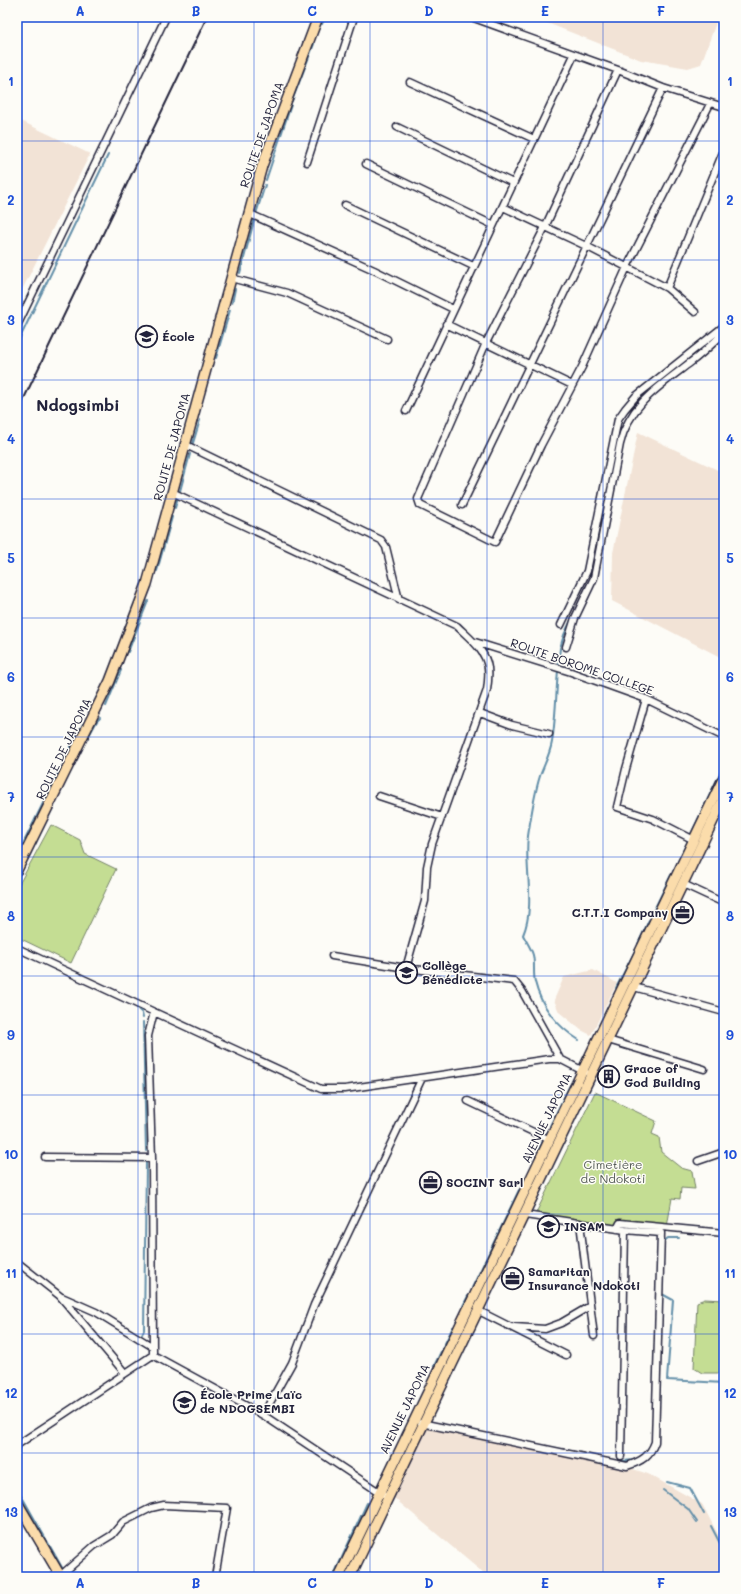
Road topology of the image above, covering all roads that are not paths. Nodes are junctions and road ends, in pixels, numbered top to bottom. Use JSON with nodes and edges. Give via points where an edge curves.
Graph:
{"nodes":[{"id":1,"x":166,"y":17,"type":"edge"},
{"id":2,"x":318,"y":17,"type":"edge"},
{"id":3,"x":354,"y":17,"type":"edge"},
{"id":4,"x":471,"y":17,"type":"edge"},
{"id":5,"x":574,"y":55,"type":"junction"},
{"id":6,"x":618,"y":70,"type":"junction"},
{"id":7,"x":410,"y":82,"type":"dead end"},
{"id":8,"x":663,"y":88,"type":"junction"},
{"id":9,"x":710,"y":104,"type":"junction"},
{"id":10,"x":724,"y":107,"type":"edge"},
{"id":11,"x":396,"y":127,"type":"dead end"},
{"id":12,"x":534,"y":139,"type":"junction"},
{"id":13,"x":724,"y":150,"type":"edge"},
{"id":14,"x":307,"y":162,"type":"dead end"},
{"id":15,"x":366,"y":164,"type":"dead end"},
{"id":16,"x":513,"y":183,"type":"junction"},
{"id":17,"x":345,"y":205,"type":"dead end"},
{"id":18,"x":503,"y":207,"type":"junction"},
{"id":19,"x":248,"y":213,"type":"junction"},
{"id":20,"x":493,"y":225,"type":"junction"},
{"id":21,"x":545,"y":227,"type":"junction"},
{"id":22,"x":586,"y":246,"type":"junction"},
{"id":23,"x":473,"y":266,"type":"junction"},
{"id":24,"x":627,"y":267,"type":"junction"},
{"id":25,"x":232,"y":278,"type":"junction"},
{"id":26,"x":667,"y":288,"type":"junction"},
{"id":27,"x":453,"y":309,"type":"junction"},
{"id":28,"x":695,"y":312,"type":"dead end"},
{"id":29,"x":446,"y":324,"type":"junction"},
{"id":30,"x":17,"y":326,"type":"edge"},
{"id":31,"x":724,"y":326,"type":"edge"},
{"id":32,"x":724,"y":333,"type":"edge"},
{"id":33,"x":387,"y":339,"type":"dead end"},
{"id":34,"x":486,"y":344,"type":"junction"},
{"id":35,"x":529,"y":364,"type":"junction"},
{"id":36,"x":572,"y":385,"type":"junction"},
{"id":37,"x":406,"y":411,"type":"dead end"},
{"id":38,"x":184,"y":444,"type":"junction"},
{"id":39,"x":172,"y":492,"type":"junction"},
{"id":40,"x":462,"y":505,"type":"dead end"},
{"id":41,"x":399,"y":600,"type":"junction"},
{"id":42,"x":561,"y":625,"type":"dead end"},
{"id":43,"x":475,"y":642,"type":"junction"},
{"id":44,"x":566,"y":647,"type":"dead end"},
{"id":45,"x":646,"y":700,"type":"junction"},
{"id":46,"x":480,"y":713,"type":"junction"},
{"id":47,"x":549,"y":734,"type":"dead end"},
{"id":48,"x":724,"y":737,"type":"edge"},
{"id":49,"x":724,"y":777,"type":"edge"},
{"id":50,"x":379,"y":796,"type":"dead end"},
{"id":51,"x":724,"y":798,"type":"edge"},
{"id":52,"x":718,"y":808,"type":"edge"},
{"id":53,"x":442,"y":817,"type":"junction"},
{"id":54,"x":694,"y":840,"type":"junction"},
{"id":55,"x":17,"y":870,"type":"edge"},
{"id":56,"x":683,"y":884,"type":"junction"},
{"id":57,"x":724,"y":903,"type":"edge"},
{"id":58,"x":17,"y":948,"type":"edge"},
{"id":59,"x":332,"y":956,"type":"dead end"},
{"id":60,"x":406,"y":968,"type":"junction"},
{"id":61,"x":634,"y":987,"type":"junction"},
{"id":62,"x":154,"y":1012,"type":"junction"},
{"id":63,"x":724,"y":1012,"type":"edge"},
{"id":64,"x":608,"y":1040,"type":"junction"},
{"id":65,"x":560,"y":1059,"type":"junction"},
{"id":66,"x":704,"y":1069,"type":"dead end"},
{"id":67,"x":587,"y":1073,"type":"junction"},
{"id":68,"x":422,"y":1078,"type":"junction"},
{"id":69,"x":468,"y":1101,"type":"dead end"},
{"id":70,"x":550,"y":1140,"type":"junction"},
{"id":71,"x":724,"y":1152,"type":"edge"},
{"id":72,"x":45,"y":1157,"type":"dead end"},
{"id":73,"x":152,"y":1158,"type":"junction"},
{"id":74,"x":698,"y":1161,"type":"dead end"},
{"id":75,"x":525,"y":1214,"type":"junction"},
{"id":76,"x":580,"y":1223,"type":"junction"},
{"id":77,"x":617,"y":1229,"type":"junction"},
{"id":78,"x":625,"y":1230,"type":"junction"},
{"id":79,"x":724,"y":1233,"type":"edge"},
{"id":80,"x":17,"y":1262,"type":"edge"},
{"id":81,"x":60,"y":1296,"type":"junction"},
{"id":82,"x":590,"y":1306,"type":"junction"},
{"id":83,"x":479,"y":1311,"type":"junction"},
{"id":84,"x":510,"y":1327,"type":"junction"},
{"id":85,"x":594,"y":1336,"type":"dead end"},
{"id":86,"x":152,"y":1347,"type":"junction"},
{"id":87,"x":153,"y":1355,"type":"junction"},
{"id":88,"x":566,"y":1355,"type":"dead end"},
{"id":89,"x":125,"y":1373,"type":"junction"},
{"id":90,"x":263,"y":1415,"type":"junction"},
{"id":91,"x":414,"y":1420,"type":"junction"},
{"id":92,"x":424,"y":1424,"type":"junction"},
{"id":93,"x":17,"y":1445,"type":"edge"},
{"id":94,"x":620,"y":1456,"type":"dead end"},
{"id":95,"x":379,"y":1492,"type":"junction"},
{"id":96,"x":388,"y":1498,"type":"junction"},
{"id":97,"x":17,"y":1502,"type":"edge"},
{"id":98,"x":60,"y":1576,"type":"edge"},
{"id":99,"x":215,"y":1577,"type":"edge"},
{"id":100,"x":338,"y":1577,"type":"edge"},
{"id":101,"x":350,"y":1577,"type":"edge"}],
"edges":[{"from":1,"to":30,"type":"street"},
{"from":2,"to":19,"type":"main road","name":"ROUTE DE JAPOMA","via":[[272,137]]},
{"from":3,"to":14,"type":"street"},
{"from":4,"to":5,"type":"street"},
{"from":5,"to":6,"type":"street"},
{"from":5,"to":12,"type":"street"},
{"from":6,"to":8,"type":"street"},
{"from":6,"to":21,"type":"street"},
{"from":7,"to":12,"type":"street"},
{"from":8,"to":9,"type":"street"},
{"from":8,"to":22,"type":"street"},
{"from":9,"to":10,"type":"street"},
{"from":9,"to":24,"type":"street"},
{"from":11,"to":16,"type":"street"},
{"from":12,"to":16,"type":"street"},
{"from":13,"to":26,"type":"street"},
{"from":15,"to":20,"type":"street"},
{"from":16,"to":18,"type":"street"},
{"from":17,"to":23,"type":"street"},
{"from":18,"to":20,"type":"street"},
{"from":18,"to":21,"type":"street"},
{"from":19,"to":25,"type":"main road","name":"ROUTE DE JAPOMA"},
{"from":19,"to":27,"type":"street"},
{"from":20,"to":23,"type":"street"},
{"from":21,"to":22,"type":"street"},
{"from":21,"to":34,"type":"street"},
{"from":22,"to":24,"type":"street"},
{"from":22,"to":35,"type":"street"},
{"from":23,"to":27,"type":"street"},
{"from":24,"to":26,"type":"street"},
{"from":24,"to":36,"type":"street"},
{"from":25,"to":33,"type":"street","via":[[293,295]]},
{"from":25,"to":38,"type":"main road","name":"ROUTE DE JAPOMA"},
{"from":26,"to":28,"type":"street"},
{"from":27,"to":29,"type":"street"},
{"from":29,"to":34,"type":"street"},
{"from":29,"to":37,"type":"street"},
{"from":31,"to":42,"type":"street","via":[[636,396],[618,419],[587,571]]},
{"from":32,"to":44,"type":"street","via":[[692,362],[643,399],[627,423],[620,444],[594,578],[575,618]]},
{"from":34,"to":35,"type":"street"},
{"from":34,"to":36,"type":"street","via":[[418,499],[420,505],[453,522],[495,542]]},
{"from":35,"to":36,"type":"street"},
{"from":35,"to":40,"type":"street"},
{"from":38,"to":39,"type":"main road","name":"ROUTE DE JAPOMA"},
{"from":38,"to":41,"type":"street","via":[[381,540],[386,547]]},
{"from":39,"to":41,"type":"street"},
{"from":39,"to":55,"type":"main road","name":"ROUTE DE JAPOMA","via":[[147,584],[121,655]]},
{"from":41,"to":43,"type":"street","via":[[456,626]]},
{"from":43,"to":45,"type":"street","name":"ROUTE BOROME COLLEGE","via":[[571,672]]},
{"from":43,"to":46,"type":"street","via":[[488,667],[488,690]]},
{"from":45,"to":48,"type":"street","name":"ROUTE BOROME COLLEGE"},
{"from":45,"to":54,"type":"street","via":[[617,807],[653,819]]},
{"from":46,"to":47,"type":"street","via":[[512,725]]},
{"from":46,"to":53,"type":"street"},
{"from":49,"to":52,"type":"main road","name":"AVENUE JAPOMA"},
{"from":50,"to":53,"type":"street"},
{"from":51,"to":52,"type":"main road","name":"AVENUE JAPOMA"},
{"from":52,"to":54,"type":"main road","name":"AVENUE JAPOMA"},
{"from":52,"to":56,"type":"main road","name":"AVENUE JAPOMA"},
{"from":53,"to":60,"type":"street","via":[[432,844],[427,867],[425,901]]},
{"from":54,"to":67,"type":"main road","name":"AVENUE JAPOMA"},
{"from":56,"to":57,"type":"street"},
{"from":56,"to":61,"type":"main road","name":"AVENUE JAPOMA"},
{"from":58,"to":62,"type":"street"},
{"from":59,"to":60,"type":"street"},
{"from":60,"to":65,"type":"street","via":[[514,981]]},
{"from":61,"to":63,"type":"street"},
{"from":61,"to":64,"type":"main road","name":"AVENUE JAPOMA"},
{"from":62,"to":68,"type":"street","via":[[321,1089],[345,1089]]},
{"from":62,"to":73,"type":"street","via":[[148,1036]]},
{"from":64,"to":66,"type":"street"},
{"from":64,"to":67,"type":"main road","name":"AVENUE JAPOMA"},
{"from":65,"to":67,"type":"street"},
{"from":65,"to":68,"type":"street"},
{"from":67,"to":70,"type":"main road","name":"AVENUE JAPOMA"},
{"from":67,"to":75,"type":"main road","name":"AVENUE JAPOMA"},
{"from":68,"to":90,"type":"street","via":[[314,1305],[292,1363]]},
{"from":69,"to":70,"type":"street"},
{"from":70,"to":91,"type":"main road","name":"AVENUE JAPOMA"},
{"from":71,"to":74,"type":"street"},
{"from":72,"to":73,"type":"street"},
{"from":73,"to":86,"type":"street"},
{"from":75,"to":76,"type":"street"},
{"from":75,"to":83,"type":"main road","name":"AVENUE JAPOMA"},
{"from":76,"to":77,"type":"street"},
{"from":76,"to":82,"type":"street"},
{"from":77,"to":78,"type":"street"},
{"from":77,"to":79,"type":"street","via":[[620,1224]]},
{"from":78,"to":92,"type":"street","via":[[662,1232],[655,1442],[646,1458],[627,1466]]},
{"from":78,"to":94,"type":"street"},
{"from":80,"to":81,"type":"street"},
{"from":81,"to":86,"type":"street","via":[[96,1312]]},
{"from":81,"to":89,"type":"street"},
{"from":82,"to":84,"type":"street","via":[[545,1329]]},
{"from":82,"to":85,"type":"street"},
{"from":83,"to":84,"type":"street"},
{"from":83,"to":92,"type":"main road","name":"AVENUE JAPOMA"},
{"from":84,"to":88,"type":"street"},
{"from":86,"to":87,"type":"street"},
{"from":87,"to":89,"type":"street"},
{"from":87,"to":90,"type":"street"},
{"from":89,"to":93,"type":"street"},
{"from":90,"to":95,"type":"street"},
{"from":91,"to":92,"type":"street"},
{"from":91,"to":95,"type":"main road","name":"AVENUE JAPOMA"},
{"from":92,"to":96,"type":"main road","name":"AVENUE JAPOMA"},
{"from":95,"to":96,"type":"street"},
{"from":95,"to":100,"type":"main road","name":"AVENUE JAPOMA"},
{"from":96,"to":101,"type":"main road","name":"AVENUE JAPOMA"},
{"from":97,"to":98,"type":"main road"},
{"from":98,"to":99,"type":"street","via":[[94,1546],[112,1535],[123,1522],[151,1508],[164,1505],[227,1508]]}]}
